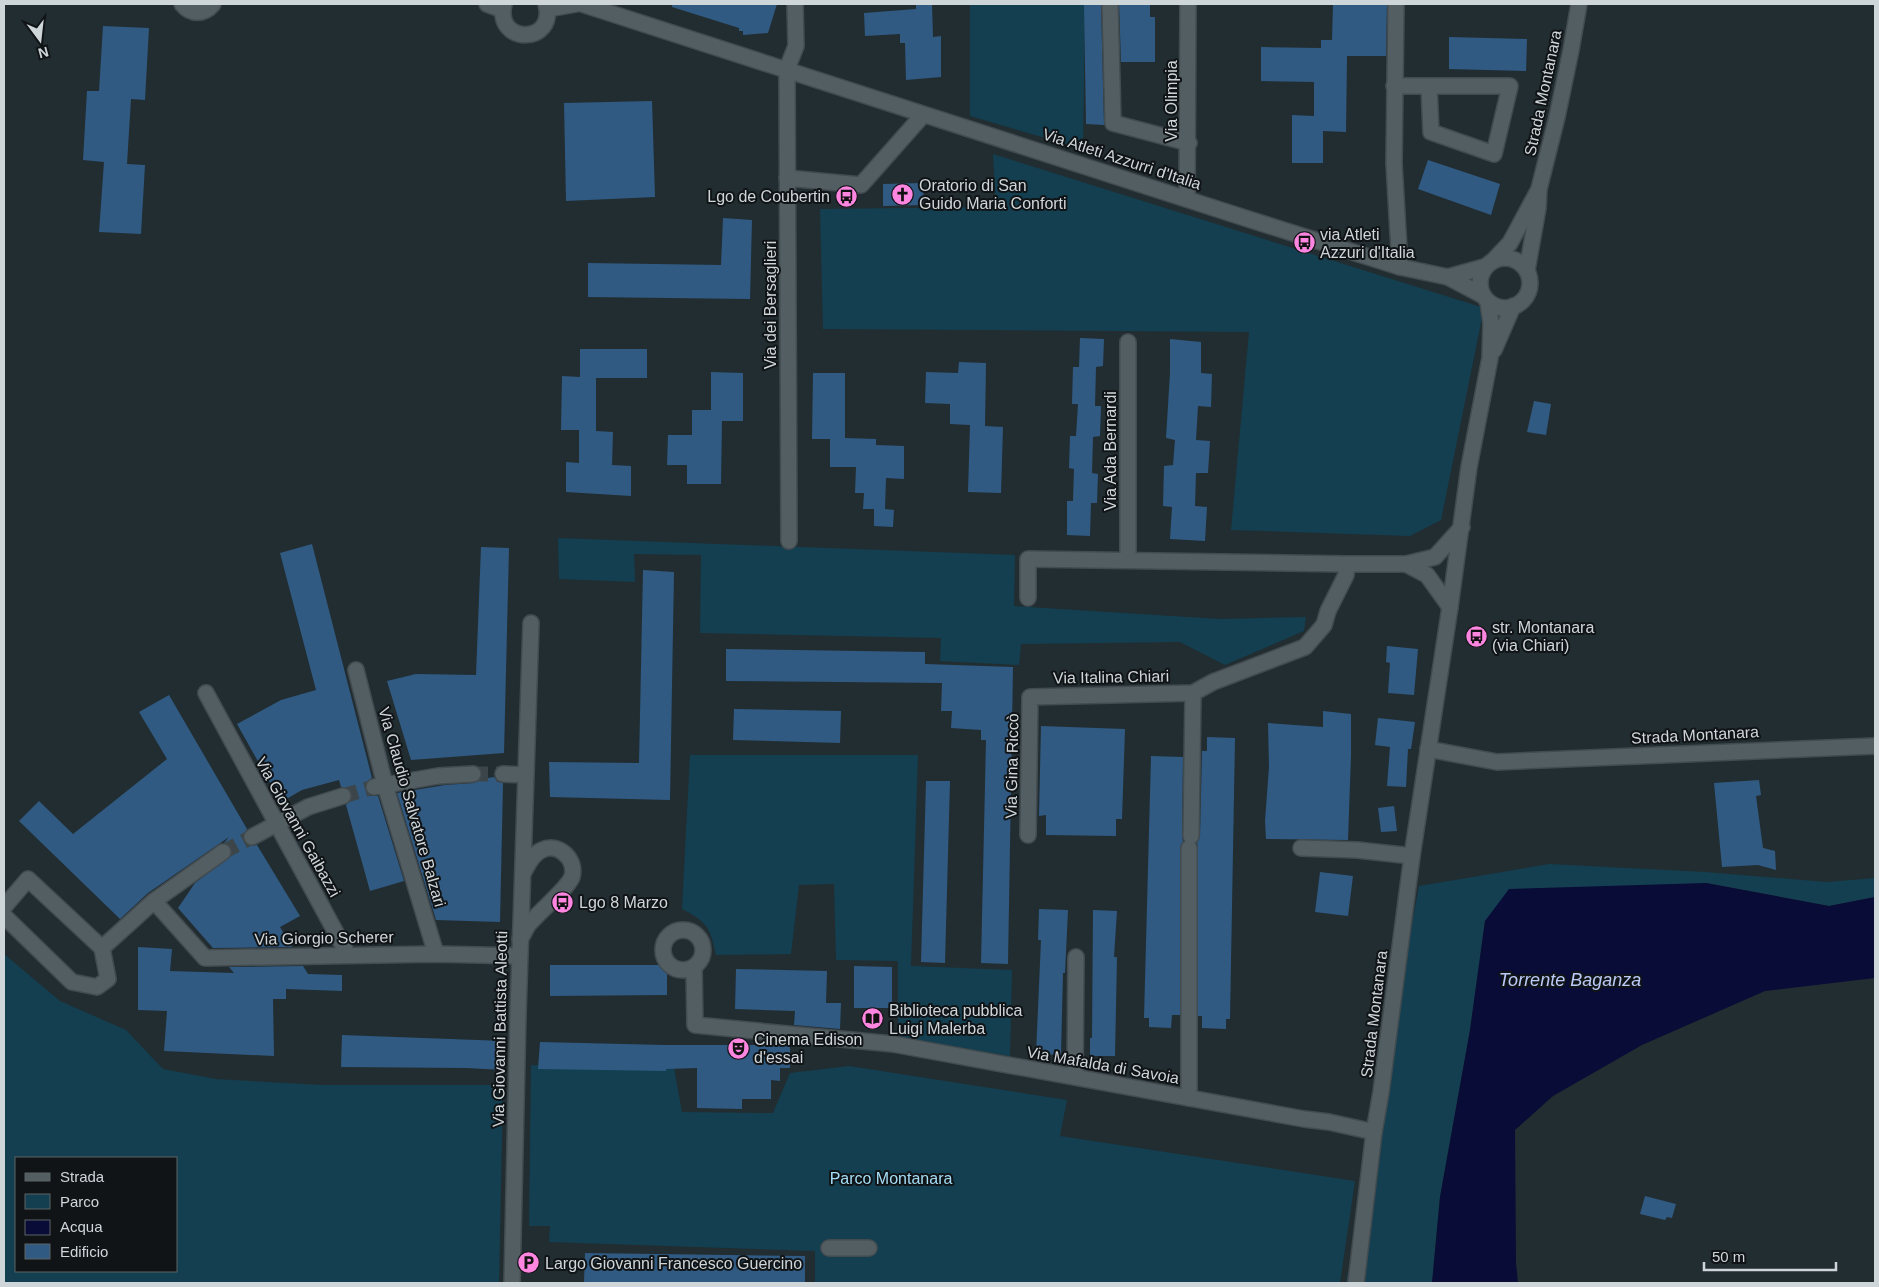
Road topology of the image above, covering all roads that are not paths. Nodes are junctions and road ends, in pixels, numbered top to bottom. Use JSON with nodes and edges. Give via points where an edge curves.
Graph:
{"nodes":[{"id":1,"x":182,"y":4,"type":"edge"},
{"id":2,"x":214,"y":4,"type":"edge"},
{"id":3,"x":487,"y":4,"type":"edge"},
{"id":4,"x":576,"y":4,"type":"edge"},
{"id":5,"x":582,"y":4,"type":"edge"},
{"id":6,"x":795,"y":4,"type":"edge"},
{"id":7,"x":1110,"y":4,"type":"edge"},
{"id":8,"x":1188,"y":4,"type":"edge"},
{"id":9,"x":1396,"y":4,"type":"edge"},
{"id":10,"x":1579,"y":4,"type":"edge"},
{"id":11,"x":504,"y":7,"type":"edge"},
{"id":12,"x":547,"y":7,"type":"edge"},
{"id":13,"x":787,"y":70,"type":"junction"},
{"id":14,"x":1394,"y":86,"type":"junction"},
{"id":15,"x":1429,"y":86,"type":"junction"},
{"id":16,"x":923,"y":115,"type":"junction"},
{"id":17,"x":1188,"y":143,"type":"junction"},
{"id":18,"x":787,"y":178,"type":"junction"},
{"id":19,"x":1539,"y":189,"type":"junction"},
{"id":20,"x":1187,"y":199,"type":"junction"},
{"id":21,"x":1488,"y":264,"type":"junction"},
{"id":22,"x":1400,"y":267,"type":"junction"},
{"id":23,"x":1527,"y":270,"type":"junction"},
{"id":24,"x":1448,"y":277,"type":"junction"},
{"id":25,"x":1485,"y":298,"type":"junction"},
{"id":26,"x":1513,"y":306,"type":"junction"},
{"id":27,"x":1128,"y":342,"type":"dead end"},
{"id":28,"x":1490,"y":358,"type":"junction"},
{"id":29,"x":1462,"y":527,"type":"junction"},
{"id":30,"x":789,"y":541,"type":"dead end"},
{"id":31,"x":1435,"y":557,"type":"junction"},
{"id":32,"x":1128,"y":560,"type":"junction"},
{"id":33,"x":1346,"y":564,"type":"junction"},
{"id":34,"x":1406,"y":564,"type":"junction"},
{"id":35,"x":1455,"y":569,"type":"junction"},
{"id":36,"x":1427,"y":575,"type":"junction"},
{"id":37,"x":1028,"y":598,"type":"dead end"},
{"id":38,"x":1450,"y":607,"type":"junction"},
{"id":39,"x":531,"y":622,"type":"dead end"},
{"id":40,"x":356,"y":670,"type":"dead end"},
{"id":41,"x":206,"y":693,"type":"dead end"},
{"id":42,"x":1193,"y":693,"type":"junction"},
{"id":43,"x":1030,"y":697,"type":"joint"},
{"id":44,"x":1875,"y":746,"type":"edge"},
{"id":45,"x":1428,"y":749,"type":"junction"},
{"id":46,"x":473,"y":774,"type":"tunnel mouth"},
{"id":47,"x":503,"y":774,"type":"tunnel mouth"},
{"id":48,"x":526,"y":775,"type":"junction"},
{"id":49,"x":379,"y":786,"type":"junction"},
{"id":50,"x":344,"y":796,"type":"tunnel mouth"},
{"id":51,"x":277,"y":824,"type":"junction"},
{"id":52,"x":1028,"y":835,"type":"dead end"},
{"id":53,"x":252,"y":837,"type":"tunnel mouth"},
{"id":54,"x":1301,"y":848,"type":"dead end"},
{"id":55,"x":223,"y":852,"type":"tunnel mouth"},
{"id":56,"x":1412,"y":856,"type":"junction"},
{"id":57,"x":522,"y":874,"type":"junction"},
{"id":58,"x":154,"y":902,"type":"junction"},
{"id":59,"x":4,"y":907,"type":"edge"},
{"id":60,"x":4,"y":916,"type":"edge"},
{"id":61,"x":520,"y":940,"type":"junction"},
{"id":62,"x":102,"y":948,"type":"junction"},
{"id":63,"x":436,"y":954,"type":"junction"},
{"id":64,"x":348,"y":955,"type":"junction"},
{"id":65,"x":519,"y":956,"type":"junction"},
{"id":66,"x":1076,"y":957,"type":"dead end"},
{"id":67,"x":694,"y":967,"type":"dead end"},
{"id":68,"x":1076,"y":1077,"type":"junction"},
{"id":69,"x":1190,"y":1098,"type":"junction"},
{"id":70,"x":1374,"y":1132,"type":"junction"},
{"id":71,"x":829,"y":1248,"type":"dead end"},
{"id":72,"x":869,"y":1248,"type":"dead end"},
{"id":73,"x":512,"y":1283,"type":"edge"},
{"id":74,"x":1356,"y":1283,"type":"edge"}],
"edges":[{"from":1,"to":2,"type":"street","via":[[198,13]]},
{"from":3,"to":11,"type":"street"},
{"from":4,"to":12,"type":"street"},
{"from":5,"to":13,"type":"street","name":"Via Atleti Azzurri d'Italia"},
{"from":6,"to":13,"type":"street","via":[[796,46]]},
{"from":7,"to":17,"type":"street","via":[[1113,123]]},
{"from":8,"to":17,"type":"street","name":"Via Olimpia"},
{"from":9,"to":14,"type":"street"},
{"from":10,"to":19,"type":"street","name":"Strada Montanara"},
{"from":11,"to":12,"type":"street","via":[[506,25],[526,36],[545,24]]},
{"from":13,"to":16,"type":"street","name":"Via Atleti Azzurri d'Italia"},
{"from":13,"to":18,"type":"street","name":"Via dei Bersaglieri"},
{"from":14,"to":15,"type":"street"},
{"from":14,"to":22,"type":"street","via":[[1394,163]]},
{"from":15,"to":15,"type":"street","via":[[1510,86],[1494,154],[1431,132]]},
{"from":16,"to":18,"type":"street","via":[[862,184]]},
{"from":16,"to":20,"type":"street","name":"Via Atleti Azzurri d'Italia"},
{"from":17,"to":20,"type":"street","name":"Via Olimpia"},
{"from":18,"to":30,"type":"street","name":"Via dei Bersaglieri"},
{"from":19,"to":21,"type":"street","name":"Strada Montanara","via":[[1510,242]]},
{"from":19,"to":23,"type":"street","name":"Strada Montanara"},
{"from":20,"to":22,"type":"street","name":"Via Atleti Azzurri d'Italia"},
{"from":21,"to":23,"type":"street","via":[[1506,258],[1516,260]]},
{"from":21,"to":24,"type":"street","name":"Via Atleti Azzurri d'Italia"},
{"from":21,"to":25,"type":"street","via":[[1480,277]]},
{"from":22,"to":24,"type":"street","name":"Via Atleti Azzurri d'Italia"},
{"from":23,"to":26,"type":"street","via":[[1529,288],[1524,298]]},
{"from":24,"to":25,"type":"street","name":"Via Atleti Azzurri d'Italia"},
{"from":25,"to":26,"type":"street","via":[[1500,307]]},
{"from":25,"to":28,"type":"street","name":"Strada Montanara","via":[[1491,323]]},
{"from":26,"to":28,"type":"street","name":"Strada Montanara"},
{"from":27,"to":32,"type":"street","name":"Via Ada Bernardi"},
{"from":28,"to":29,"type":"street","name":"Strada Montanara","via":[[1468,467]]},
{"from":29,"to":31,"type":"street"},
{"from":29,"to":35,"type":"street","name":"Strada Montanara"},
{"from":31,"to":34,"type":"street"},
{"from":31,"to":35,"type":"street"},
{"from":32,"to":33,"type":"street"},
{"from":32,"to":37,"type":"street","via":[[1028,559]]},
{"from":33,"to":34,"type":"street"},
{"from":33,"to":42,"type":"street","name":"Via Italina Chiari","via":[[1346,575],[1324,625],[1305,646]]},
{"from":34,"to":36,"type":"street"},
{"from":35,"to":36,"type":"street"},
{"from":35,"to":38,"type":"street","name":"Strada Montanara"},
{"from":36,"to":38,"type":"street"},
{"from":38,"to":45,"type":"street","name":"Strada Montanara"},
{"from":39,"to":48,"type":"street","name":"Via Giovanni Battista Aleotti"},
{"from":40,"to":49,"type":"street","name":"Via Claudio Salvatore Balzari"},
{"from":41,"to":51,"type":"street","name":"Via Giovanni Gaibazzi"},
{"from":42,"to":43,"type":"street","name":"Via Italina Chiari"},
{"from":42,"to":69,"type":"street","name":"Via Mafalda di Savoia"},
{"from":43,"to":52,"type":"street","name":"Via Gina Riccò"},
{"from":44,"to":45,"type":"street","name":"Strada Montanara","via":[[1497,762]]},
{"from":45,"to":56,"type":"street","name":"Strada Montanara"},
{"from":46,"to":49,"type":"street"},
{"from":47,"to":48,"type":"street"},
{"from":48,"to":57,"type":"street","name":"Via Giovanni Battista Aleotti"},
{"from":49,"to":63,"type":"street","name":"Via Claudio Salvatore Balzari"},
{"from":50,"to":51,"type":"street","via":[[308,807]]},
{"from":51,"to":53,"type":"street"},
{"from":51,"to":64,"type":"street","name":"Via Giovanni Gaibazzi"},
{"from":54,"to":56,"type":"street"},
{"from":55,"to":58,"type":"street"},
{"from":56,"to":70,"type":"street","name":"Strada Montanara"},
{"from":57,"to":61,"type":"street","name":"Via Giovanni Battista Aleotti"},
{"from":57,"to":61,"type":"street","via":[[532,856],[542,849],[555,848],[565,853],[572,869],[572,877],[529,924]]},
{"from":58,"to":62,"type":"street"},
{"from":58,"to":64,"type":"street","name":"Via Giorgio Scherer","via":[[205,958]]},
{"from":59,"to":62,"type":"street","via":[[28,879]]},
{"from":60,"to":62,"type":"street","via":[[72,982],[96,986],[108,979]]},
{"from":61,"to":65,"type":"street","name":"Via Giovanni Battista Aleotti"},
{"from":63,"to":64,"type":"street","name":"Via Giorgio Scherer"},
{"from":63,"to":65,"type":"street","name":"Via Giorgio Scherer"},
{"from":65,"to":73,"type":"street","name":"Via Giovanni Battista Aleotti"},
{"from":66,"to":68,"type":"street"},
{"from":67,"to":68,"type":"street","name":"Via Mafalda di Savoia","via":[[695,1025],[893,1044]]},
{"from":68,"to":69,"type":"street","name":"Via Mafalda di Savoia"},
{"from":69,"to":70,"type":"street","name":"Via Mafalda di Savoia"},
{"from":70,"to":74,"type":"street","name":"Strada Montanara"},
{"from":71,"to":72,"type":"street"}]}
